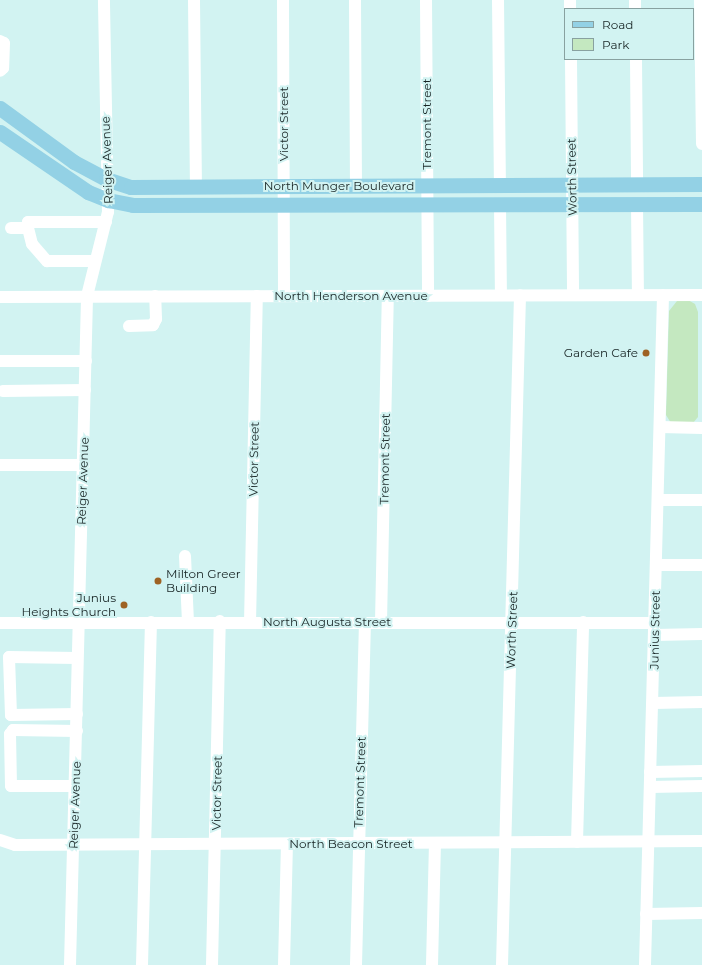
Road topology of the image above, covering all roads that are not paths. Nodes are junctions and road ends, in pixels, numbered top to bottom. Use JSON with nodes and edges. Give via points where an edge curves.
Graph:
{"nodes":[{"id":1,"x":104,"y":0,"type":"edge"},
{"id":2,"x":194,"y":0,"type":"edge"},
{"id":3,"x":283,"y":0,"type":"edge"},
{"id":4,"x":355,"y":0,"type":"edge"},
{"id":5,"x":426,"y":0,"type":"edge"},
{"id":6,"x":498,"y":0,"type":"edge"},
{"id":7,"x":700,"y":0,"type":"edge"},
{"id":8,"x":0,"y":41,"type":"edge"},
{"id":9,"x":571,"y":60,"type":"edge"},
{"id":10,"x":636,"y":60,"type":"edge"},
{"id":11,"x":0,"y":71,"type":"edge"},
{"id":12,"x":0,"y":108,"type":"edge"},
{"id":13,"x":0,"y":132,"type":"edge"},
{"id":14,"x":702,"y":144,"type":"edge"},
{"id":15,"x":106,"y":179,"type":"junction"},
{"id":16,"x":572,"y":184,"type":"junction"},
{"id":17,"x":637,"y":184,"type":"junction"},
{"id":18,"x":702,"y":184,"type":"edge"},
{"id":19,"x":500,"y":185,"type":"junction"},
{"id":20,"x":196,"y":186,"type":"junction"},
{"id":21,"x":285,"y":186,"type":"junction"},
{"id":22,"x":356,"y":186,"type":"junction"},
{"id":23,"x":427,"y":187,"type":"junction"},
{"id":24,"x":108,"y":200,"type":"junction"},
{"id":25,"x":572,"y":204,"type":"junction"},
{"id":26,"x":637,"y":204,"type":"junction"},
{"id":27,"x":702,"y":204,"type":"edge"},
{"id":28,"x":500,"y":205,"type":"junction"},
{"id":29,"x":285,"y":206,"type":"junction"},
{"id":30,"x":427,"y":206,"type":"junction"},
{"id":31,"x":106,"y":222,"type":"junction"},
{"id":32,"x":11,"y":228,"type":"dead end"},
{"id":33,"x":28,"y":228,"type":"junction"},
{"id":34,"x":95,"y":261,"type":"junction"},
{"id":35,"x":520,"y":295,"type":"junction"},
{"id":36,"x":573,"y":295,"type":"junction"},
{"id":37,"x":638,"y":295,"type":"junction"},
{"id":38,"x":663,"y":295,"type":"junction"},
{"id":39,"x":702,"y":295,"type":"edge"},
{"id":40,"x":87,"y":296,"type":"junction"},
{"id":41,"x":155,"y":296,"type":"junction"},
{"id":42,"x":258,"y":296,"type":"junction"},
{"id":43,"x":284,"y":296,"type":"junction"},
{"id":44,"x":388,"y":296,"type":"junction"},
{"id":45,"x":428,"y":296,"type":"junction"},
{"id":46,"x":501,"y":296,"type":"junction"},
{"id":47,"x":0,"y":297,"type":"edge"},
{"id":48,"x":129,"y":326,"type":"dead end"},
{"id":49,"x":0,"y":361,"type":"edge"},
{"id":50,"x":86,"y":361,"type":"junction"},
{"id":51,"x":85,"y":390,"type":"junction"},
{"id":52,"x":3,"y":392,"type":"dead end"},
{"id":53,"x":660,"y":427,"type":"junction"},
{"id":54,"x":702,"y":428,"type":"edge"},
{"id":55,"x":0,"y":465,"type":"edge"},
{"id":56,"x":84,"y":465,"type":"junction"},
{"id":57,"x":658,"y":500,"type":"junction"},
{"id":58,"x":702,"y":500,"type":"edge"},
{"id":59,"x":185,"y":556,"type":"dead end"},
{"id":60,"x":656,"y":565,"type":"junction"},
{"id":61,"x":702,"y":565,"type":"edge"},
{"id":62,"x":220,"y":621,"type":"junction"},
{"id":63,"x":0,"y":622,"type":"edge"},
{"id":64,"x":78,"y":622,"type":"junction"},
{"id":65,"x":150,"y":622,"type":"junction"},
{"id":66,"x":188,"y":622,"type":"junction"},
{"id":67,"x":381,"y":622,"type":"junction"},
{"id":68,"x":512,"y":622,"type":"junction"},
{"id":69,"x":583,"y":622,"type":"junction"},
{"id":70,"x":250,"y":623,"type":"junction"},
{"id":71,"x":365,"y":624,"type":"junction"},
{"id":72,"x":655,"y":629,"type":"junction"},
{"id":73,"x":702,"y":634,"type":"edge"},
{"id":74,"x":77,"y":658,"type":"junction"},
{"id":75,"x":5,"y":661,"type":"edge"},
{"id":76,"x":702,"y":702,"type":"edge"},
{"id":77,"x":653,"y":703,"type":"junction"},
{"id":78,"x":77,"y":714,"type":"junction"},
{"id":79,"x":77,"y":731,"type":"junction"},
{"id":80,"x":650,"y":772,"type":"junction"},
{"id":81,"x":702,"y":772,"type":"edge"},
{"id":82,"x":75,"y":786,"type":"junction"},
{"id":83,"x":702,"y":786,"type":"edge"},
{"id":84,"x":650,"y":787,"type":"junction"},
{"id":85,"x":0,"y":840,"type":"edge"},
{"id":86,"x":702,"y":841,"type":"edge"},
{"id":87,"x":578,"y":842,"type":"junction"},
{"id":88,"x":648,"y":842,"type":"junction"},
{"id":89,"x":506,"y":843,"type":"junction"},
{"id":90,"x":287,"y":844,"type":"junction"},
{"id":91,"x":358,"y":844,"type":"junction"},
{"id":92,"x":435,"y":844,"type":"junction"},
{"id":93,"x":15,"y":845,"type":"junction"},
{"id":94,"x":73,"y":845,"type":"junction"},
{"id":95,"x":144,"y":845,"type":"junction"},
{"id":96,"x":217,"y":845,"type":"junction"},
{"id":97,"x":0,"y":848,"type":"edge"},
{"id":98,"x":702,"y":913,"type":"edge"},
{"id":99,"x":646,"y":914,"type":"junction"},
{"id":100,"x":70,"y":965,"type":"edge"},
{"id":101,"x":142,"y":965,"type":"edge"},
{"id":102,"x":212,"y":965,"type":"edge"},
{"id":103,"x":284,"y":965,"type":"edge"},
{"id":104,"x":356,"y":965,"type":"edge"},
{"id":105,"x":432,"y":965,"type":"edge"},
{"id":106,"x":502,"y":965,"type":"edge"},
{"id":107,"x":644,"y":965,"type":"edge"}],
"edges":[{"from":1,"to":15,"type":"street","name":"Reiger Avenue"},
{"from":2,"to":20,"type":"street"},
{"from":3,"to":21,"type":"street","name":"Victor Street"},
{"from":4,"to":22,"type":"street"},
{"from":5,"to":23,"type":"street","name":"Tremont Street"},
{"from":6,"to":19,"type":"street"},
{"from":7,"to":14,"type":"street"},
{"from":8,"to":11,"type":"street","via":[[4,43],[3,68]]},
{"from":9,"to":16,"type":"street","name":"Worth Street"},
{"from":10,"to":17,"type":"street"},
{"from":12,"to":15,"type":"main road","name":"North Munger Boulevard","via":[[74,162]]},
{"from":13,"to":24,"type":"main road","name":"North Munger Boulevard","via":[[72,183]]},
{"from":15,"to":20,"type":"main road","name":"North Munger Boulevard","via":[[131,187]]},
{"from":15,"to":24,"type":"street","name":"Reiger Avenue"},
{"from":16,"to":17,"type":"main road","name":"North Munger Boulevard"},
{"from":16,"to":19,"type":"main road","name":"North Munger Boulevard"},
{"from":16,"to":25,"type":"street","name":"Worth Street"},
{"from":17,"to":18,"type":"main road","name":"North Munger Boulevard"},
{"from":19,"to":23,"type":"main road","name":"North Munger Boulevard"},
{"from":20,"to":21,"type":"main road","name":"North Munger Boulevard"},
{"from":21,"to":22,"type":"main road","name":"North Munger Boulevard"},
{"from":21,"to":29,"type":"street","name":"Victor Street"},
{"from":22,"to":23,"type":"main road","name":"North Munger Boulevard"},
{"from":23,"to":30,"type":"street","name":"Tremont Street"},
{"from":24,"to":29,"type":"main road","name":"North Munger Boulevard","via":[[145,206]]},
{"from":24,"to":31,"type":"street","name":"Reiger Avenue"},
{"from":25,"to":26,"type":"main road","name":"North Munger Boulevard"},
{"from":25,"to":28,"type":"main road","name":"North Munger Boulevard"},
{"from":25,"to":36,"type":"street","name":"Worth Street"},
{"from":26,"to":27,"type":"main road","name":"North Munger Boulevard"},
{"from":26,"to":37,"type":"street"},
{"from":28,"to":30,"type":"main road","name":"North Munger Boulevard"},
{"from":28,"to":46,"type":"street"},
{"from":29,"to":30,"type":"main road","name":"North Munger Boulevard"},
{"from":29,"to":43,"type":"street","name":"Victor Street"},
{"from":30,"to":45,"type":"street","name":"Tremont Street"},
{"from":31,"to":33,"type":"street","via":[[28,222]]},
{"from":31,"to":34,"type":"street","name":"Reiger Avenue"},
{"from":32,"to":33,"type":"street"},
{"from":33,"to":34,"type":"street","via":[[32,244],[47,261]]},
{"from":34,"to":40,"type":"street","name":"Reiger Avenue"},
{"from":35,"to":36,"type":"street","name":"North Henderson Avenue"},
{"from":35,"to":46,"type":"street","name":"North Henderson Avenue"},
{"from":35,"to":68,"type":"street","name":"Worth Street"},
{"from":36,"to":37,"type":"street","name":"North Henderson Avenue"},
{"from":37,"to":38,"type":"street","name":"North Henderson Avenue"},
{"from":38,"to":39,"type":"street","name":"North Henderson Avenue"},
{"from":38,"to":53,"type":"street","name":"Junius Street"},
{"from":40,"to":41,"type":"street","name":"North Henderson Avenue"},
{"from":40,"to":47,"type":"street","name":"North Henderson Avenue"},
{"from":40,"to":50,"type":"street","name":"Reiger Avenue"},
{"from":41,"to":42,"type":"street","name":"North Henderson Avenue"},
{"from":41,"to":48,"type":"street","via":[[156,319],[153,325]]},
{"from":42,"to":43,"type":"street","name":"North Henderson Avenue"},
{"from":42,"to":70,"type":"street","name":"Victor Street"},
{"from":43,"to":44,"type":"street","name":"North Henderson Avenue"},
{"from":44,"to":45,"type":"street","name":"North Henderson Avenue"},
{"from":44,"to":67,"type":"street","name":"Tremont Street"},
{"from":45,"to":46,"type":"street","name":"North Henderson Avenue"},
{"from":49,"to":50,"type":"street"},
{"from":50,"to":51,"type":"street","name":"Reiger Avenue"},
{"from":51,"to":52,"type":"street"},
{"from":51,"to":56,"type":"street","name":"Reiger Avenue"},
{"from":53,"to":54,"type":"street"},
{"from":53,"to":57,"type":"street","name":"Junius Street"},
{"from":55,"to":56,"type":"street"},
{"from":56,"to":64,"type":"street","name":"Reiger Avenue"},
{"from":57,"to":58,"type":"street"},
{"from":57,"to":60,"type":"street","name":"Junius Street"},
{"from":59,"to":66,"type":"street"},
{"from":60,"to":61,"type":"street"},
{"from":60,"to":72,"type":"street","name":"Junius Street"},
{"from":62,"to":66,"type":"street","name":"North Augusta Street"},
{"from":62,"to":70,"type":"street","name":"North Augusta Street"},
{"from":62,"to":96,"type":"street","name":"Victor Street"},
{"from":63,"to":64,"type":"street","name":"North Augusta Street"},
{"from":64,"to":65,"type":"street","name":"North Augusta Street"},
{"from":64,"to":74,"type":"street","name":"Reiger Avenue"},
{"from":65,"to":66,"type":"street","name":"North Augusta Street"},
{"from":65,"to":95,"type":"street"},
{"from":67,"to":68,"type":"street","name":"North Augusta Street"},
{"from":67,"to":71,"type":"street","name":"North Augusta Street"},
{"from":68,"to":69,"type":"street","name":"North Augusta Street"},
{"from":68,"to":89,"type":"street","name":"Worth Street"},
{"from":69,"to":72,"type":"street","name":"North Augusta Street"},
{"from":69,"to":87,"type":"street"},
{"from":70,"to":71,"type":"street","name":"North Augusta Street"},
{"from":71,"to":91,"type":"street","name":"Tremont Street"},
{"from":72,"to":73,"type":"street","name":"North Augusta Street"},
{"from":72,"to":77,"type":"street","name":"Junius Street"},
{"from":74,"to":75,"type":"street","via":[[9,657]]},
{"from":74,"to":78,"type":"street","name":"Reiger Avenue"},
{"from":75,"to":78,"type":"street","via":[[11,715]]},
{"from":76,"to":77,"type":"street"},
{"from":77,"to":80,"type":"street","name":"Junius Street"},
{"from":78,"to":79,"type":"street","name":"Reiger Avenue"},
{"from":79,"to":82,"type":"street","name":"Reiger Avenue"},
{"from":79,"to":82,"type":"street","via":[[13,730],[10,734],[10,786]]},
{"from":80,"to":81,"type":"street"},
{"from":80,"to":84,"type":"street","name":"Junius Street"},
{"from":82,"to":94,"type":"street","name":"Reiger Avenue"},
{"from":83,"to":84,"type":"street"},
{"from":84,"to":88,"type":"street","name":"Junius Street"},
{"from":85,"to":93,"type":"street","name":"North Beacon Street"},
{"from":86,"to":88,"type":"street","name":"North Beacon Street"},
{"from":87,"to":88,"type":"street","name":"North Beacon Street"},
{"from":87,"to":89,"type":"street","name":"North Beacon Street"},
{"from":88,"to":99,"type":"street","name":"Junius Street"},
{"from":89,"to":92,"type":"street","name":"North Beacon Street"},
{"from":89,"to":106,"type":"street","name":"Worth Street"},
{"from":90,"to":91,"type":"street","name":"North Beacon Street"},
{"from":90,"to":96,"type":"street","name":"North Beacon Street"},
{"from":90,"to":103,"type":"street"},
{"from":91,"to":92,"type":"street","name":"North Beacon Street"},
{"from":91,"to":104,"type":"street","name":"Tremont Street"},
{"from":92,"to":105,"type":"street"},
{"from":93,"to":94,"type":"street","name":"North Beacon Street"},
{"from":93,"to":97,"type":"street"},
{"from":94,"to":95,"type":"street","name":"North Beacon Street"},
{"from":94,"to":100,"type":"street","name":"Reiger Avenue"},
{"from":95,"to":96,"type":"street","name":"North Beacon Street"},
{"from":95,"to":101,"type":"street"},
{"from":96,"to":102,"type":"street","name":"Victor Street"},
{"from":98,"to":99,"type":"street"},
{"from":99,"to":107,"type":"street","name":"Junius Street"}]}
